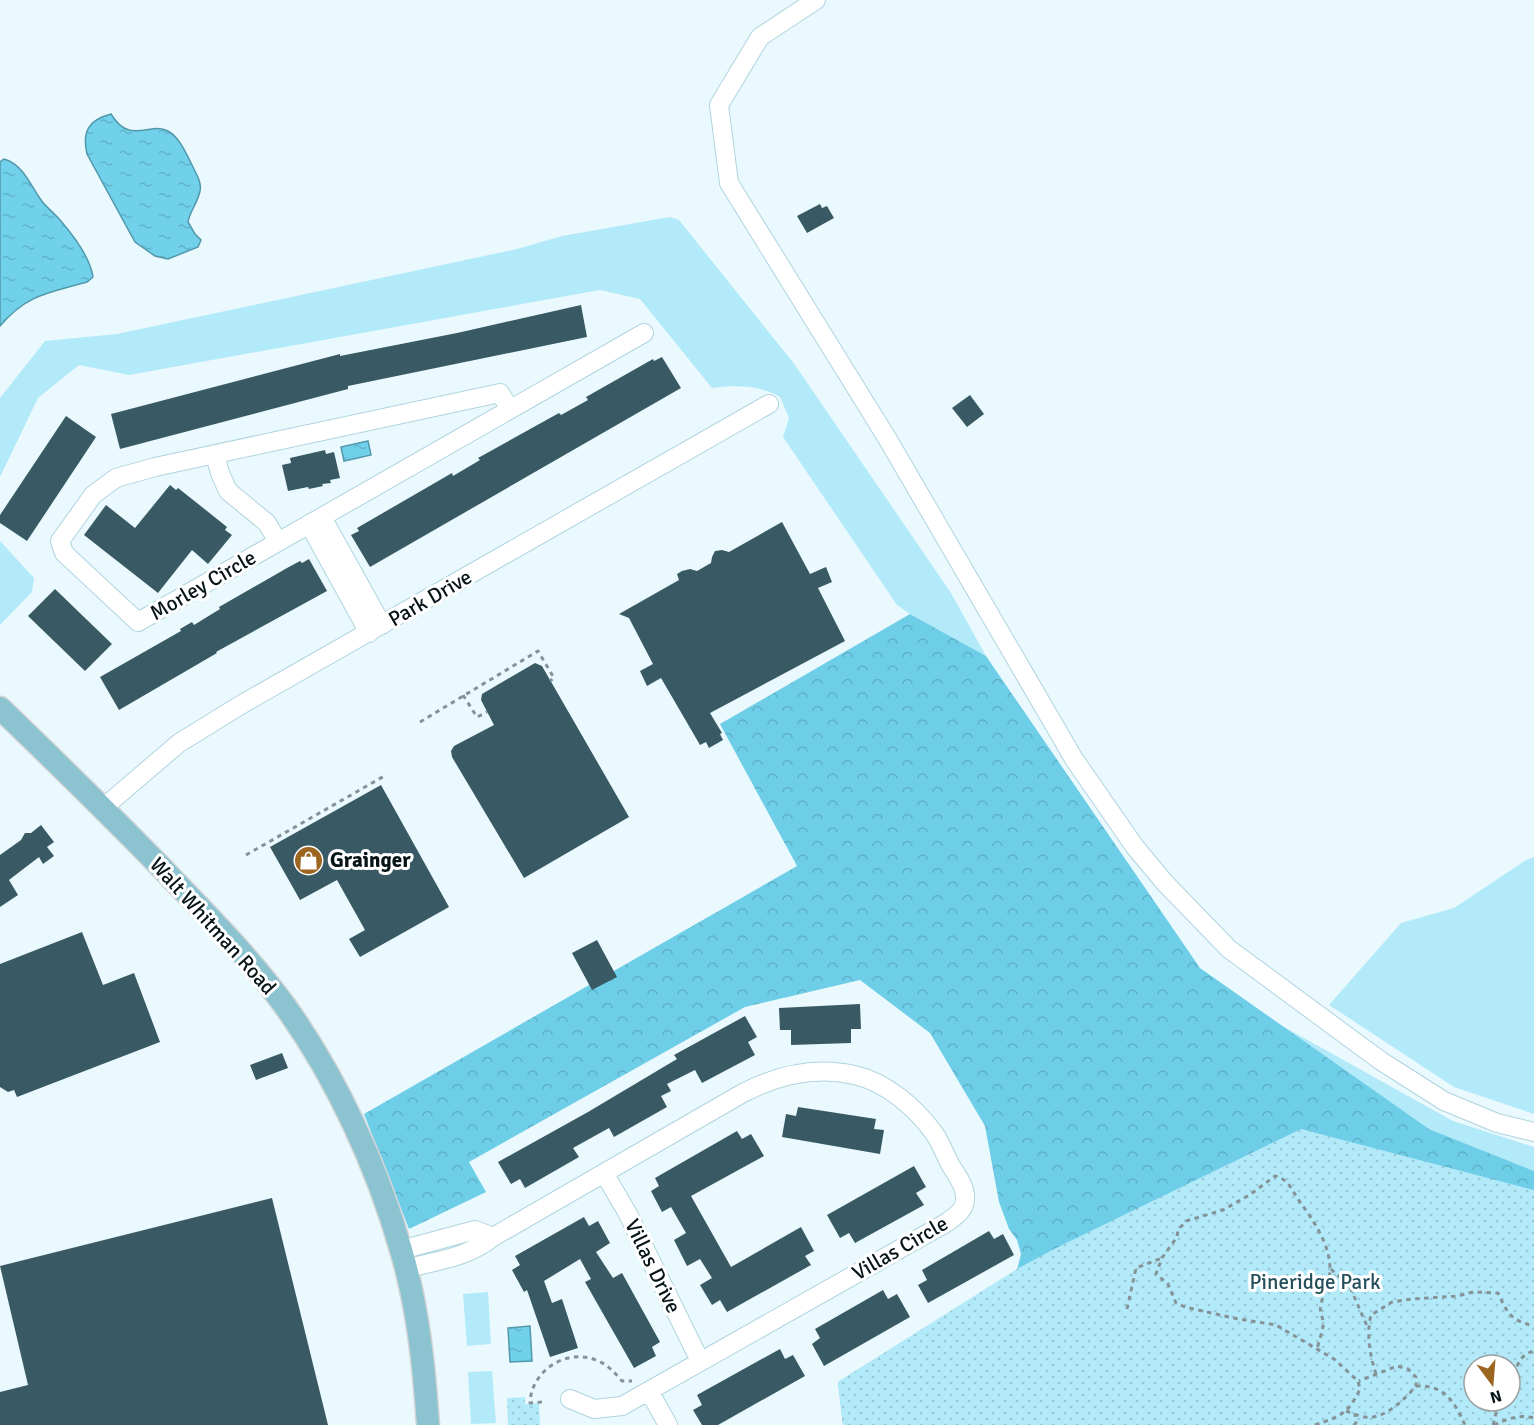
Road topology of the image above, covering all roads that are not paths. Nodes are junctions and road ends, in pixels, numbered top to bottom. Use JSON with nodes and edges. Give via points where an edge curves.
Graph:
{"nodes":[{"id":1,"x":816,"y":0,"type":"edge"},
{"id":2,"x":644,"y":333,"type":"dead end"},
{"id":3,"x":769,"y":404,"type":"dead end"},
{"id":4,"x":510,"y":409,"type":"junction"},
{"id":5,"x":215,"y":454,"type":"junction"},
{"id":6,"x":315,"y":521,"type":"junction"},
{"id":7,"x":278,"y":542,"type":"junction"},
{"id":8,"x":376,"y":629,"type":"junction"},
{"id":9,"x":0,"y":708,"type":"edge"},
{"id":10,"x":103,"y":808,"type":"junction"},
{"id":11,"x":1534,"y":1132,"type":"edge"},
{"id":12,"x":604,"y":1173,"type":"junction"},
{"id":13,"x":404,"y":1259,"type":"junction"},
{"id":14,"x":700,"y":1361,"type":"junction"},
{"id":15,"x":642,"y":1386,"type":"junction"},
{"id":16,"x":570,"y":1399,"type":"dead end"},
{"id":17,"x":428,"y":1425,"type":"edge"},
{"id":18,"x":669,"y":1425,"type":"edge"}],
"edges":[{"from":1,"to":11,"type":"street","via":[[760,37],[719,105],[729,183],[887,438],[1074,759],[1165,883],[1229,949],[1382,1061],[1444,1101],[1497,1123]]},
{"from":2,"to":4,"type":"street","name":"Morley Circle"},
{"from":3,"to":8,"type":"street","name":"Park Drive"},
{"from":4,"to":5,"type":"street","name":"Morley Circle","via":[[501,393]]},
{"from":4,"to":6,"type":"street","name":"Morley Circle"},
{"from":5,"to":7,"type":"street","name":"Morley Circle","via":[[228,491],[267,523]]},
{"from":5,"to":7,"type":"street","name":"Morley Circle","via":[[117,478],[93,495],[60,541],[64,553],[138,622]]},
{"from":6,"to":7,"type":"street","name":"Morley Circle"},
{"from":6,"to":8,"type":"street"},
{"from":8,"to":10,"type":"street","name":"Park Drive","via":[[179,742]]},
{"from":9,"to":10,"type":"main road","name":"Walt Whitman Road"},
{"from":10,"to":13,"type":"main road","name":"Walt Whitman Road","via":[[244,954],[307,1039],[355,1125]]},
{"from":12,"to":13,"type":"street","name":"Villas Circle","via":[[480,1248],[466,1254]]},
{"from":12,"to":14,"type":"street","name":"Villas Drive"},
{"from":12,"to":14,"type":"street","name":"Villas Circle","via":[[765,1082],[808,1071],[855,1075],[880,1084],[903,1100],[934,1134],[962,1184],[962,1211],[946,1223]]},
{"from":13,"to":17,"type":"main road","name":"Walt Whitman Road","via":[[421,1350]]},
{"from":14,"to":15,"type":"street","name":"Villas Circle"},
{"from":15,"to":16,"type":"street","name":"Villas Circle","via":[[622,1406],[594,1409]]},
{"from":15,"to":18,"type":"street"}]}
